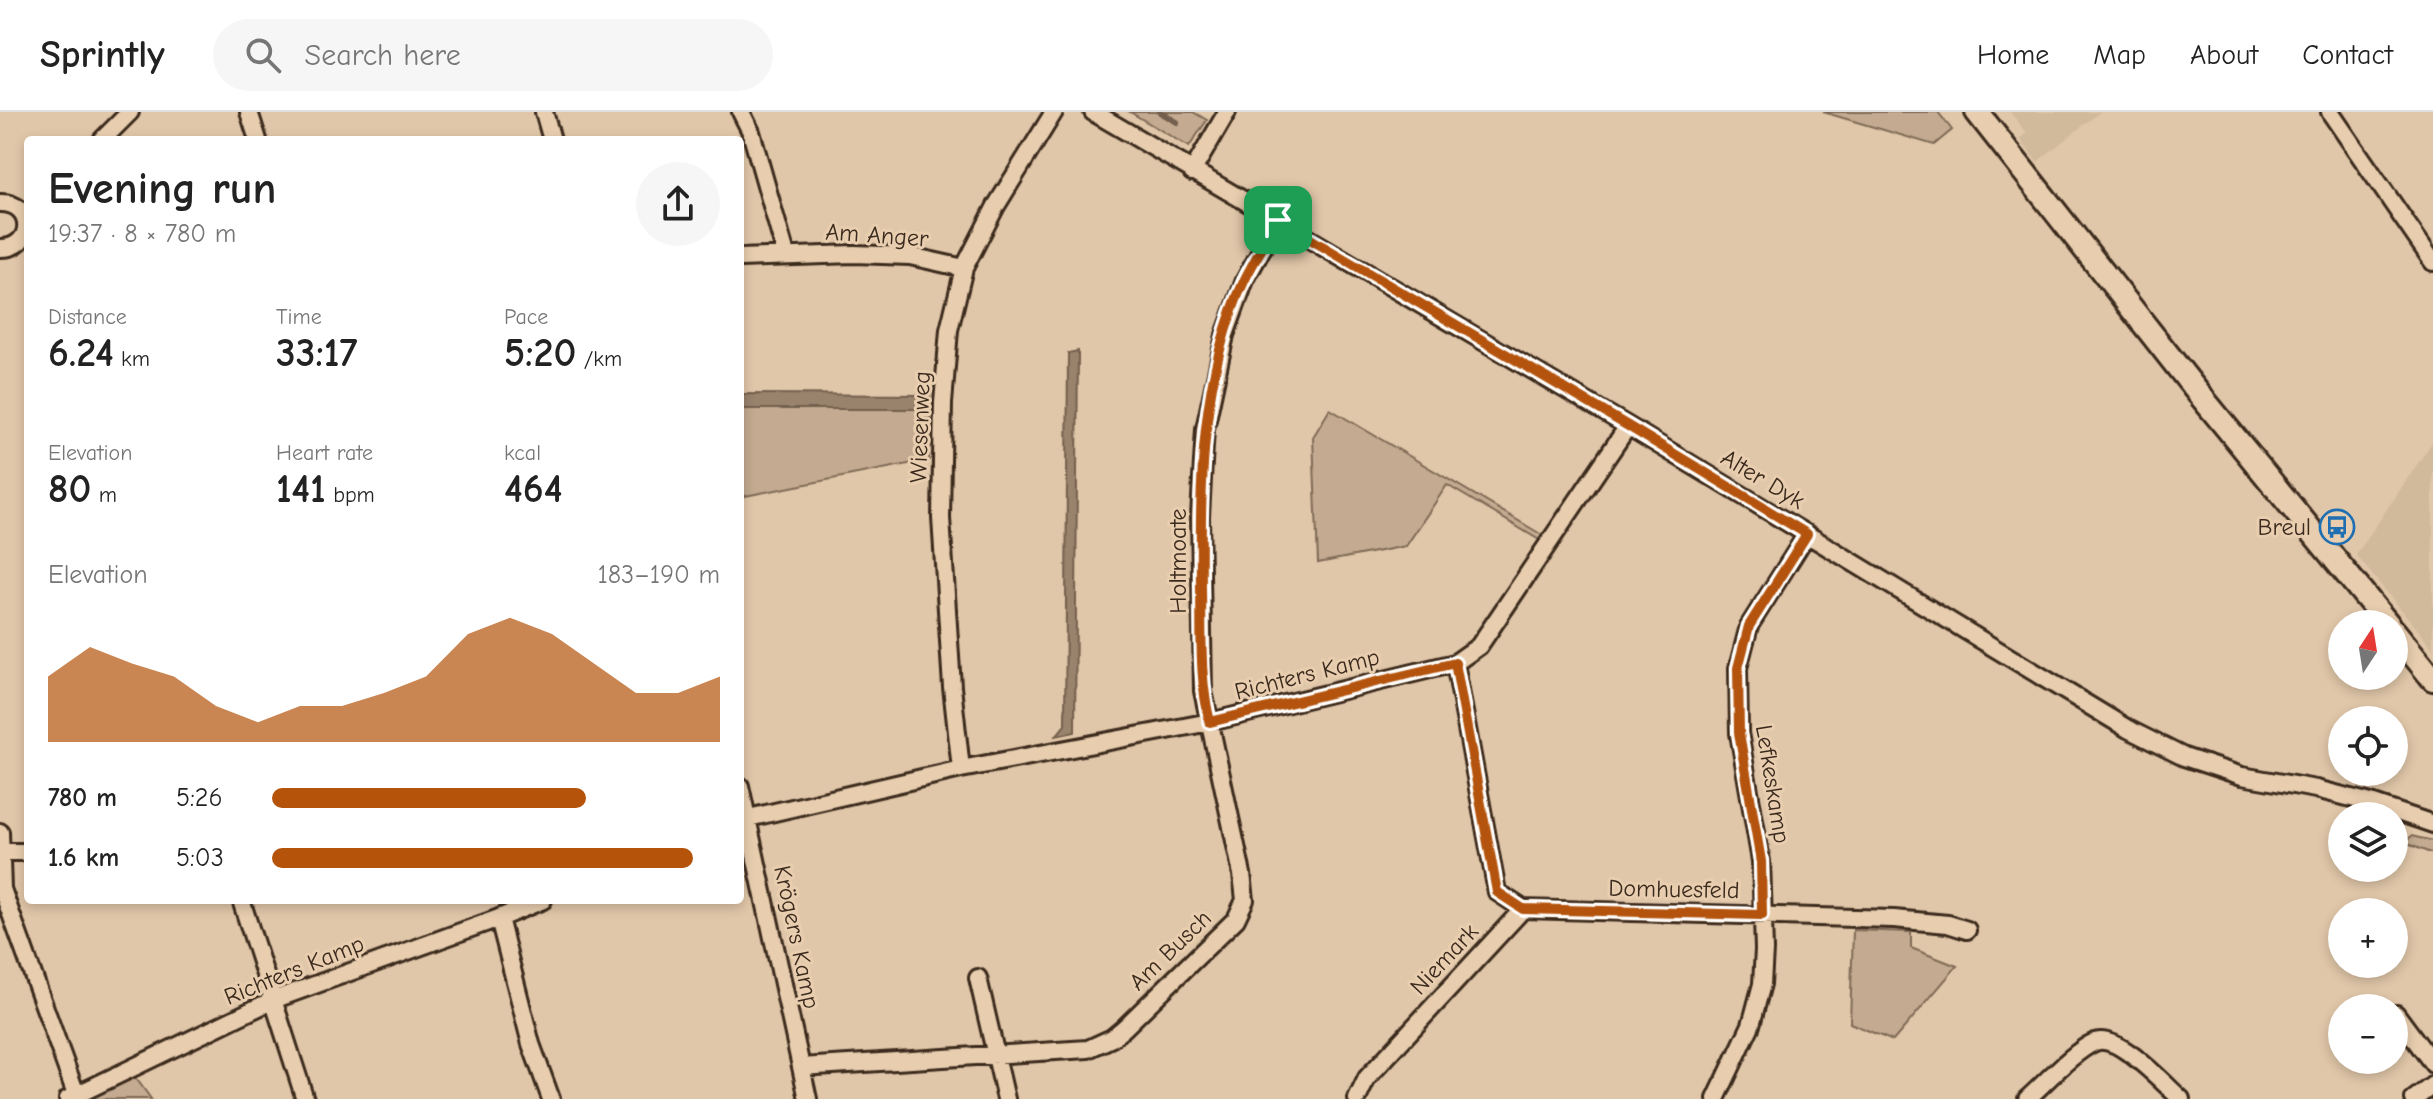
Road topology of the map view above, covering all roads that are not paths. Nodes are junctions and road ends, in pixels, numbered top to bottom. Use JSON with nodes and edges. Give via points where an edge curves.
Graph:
{"nodes":[{"id":1,"x":130,"y":112,"type":"edge"},
{"id":2,"x":249,"y":112,"type":"edge"},
{"id":3,"x":544,"y":112,"type":"edge"},
{"id":4,"x":741,"y":112,"type":"edge"},
{"id":5,"x":1054,"y":112,"type":"edge"},
{"id":6,"x":1093,"y":112,"type":"edge"},
{"id":7,"x":1227,"y":112,"type":"edge"},
{"id":8,"x":1977,"y":112,"type":"edge"},
{"id":9,"x":2330,"y":112,"type":"edge"},
{"id":10,"x":106,"y":136,"type":"edge"},
{"id":11,"x":257,"y":136,"type":"edge"},
{"id":12,"x":551,"y":136,"type":"edge"},
{"id":13,"x":1192,"y":172,"type":"junction"},
{"id":14,"x":0,"y":203,"type":"edge"},
{"id":15,"x":24,"y":211,"type":"edge"},
{"id":16,"x":1278,"y":220,"type":"junction"},
{"id":17,"x":24,"y":246,"type":"edge"},
{"id":18,"x":0,"y":248,"type":"edge"},
{"id":19,"x":786,"y":255,"type":"junction"},
{"id":20,"x":744,"y":258,"type":"edge"},
{"id":21,"x":2433,"y":262,"type":"edge"},
{"id":22,"x":964,"y":268,"type":"junction"},
{"id":23,"x":1628,"y":426,"type":"junction"},
{"id":24,"x":1807,"y":534,"type":"junction"},
{"id":25,"x":2377,"y":610,"type":"edge"},
{"id":26,"x":2408,"y":648,"type":"edge"},
{"id":27,"x":1455,"y":663,"type":"junction"},
{"id":28,"x":2433,"y":679,"type":"edge"},
{"id":29,"x":1210,"y":722,"type":"junction"},
{"id":30,"x":961,"y":769,"type":"junction"},
{"id":31,"x":744,"y":819,"type":"edge"},
{"id":32,"x":2433,"y":824,"type":"edge"},
{"id":33,"x":0,"y":832,"type":"edge"},
{"id":34,"x":0,"y":852,"type":"edge"},
{"id":35,"x":24,"y":852,"type":"edge"},
{"id":36,"x":242,"y":904,"type":"edge"},
{"id":37,"x":519,"y":905,"type":"edge"},
{"id":38,"x":1523,"y":909,"type":"junction"},
{"id":39,"x":1762,"y":915,"type":"junction"},
{"id":40,"x":499,"y":918,"type":"junction"},
{"id":41,"x":1967,"y":930,"type":"dead end"},
{"id":42,"x":978,"y":978,"type":"dead end"},
{"id":43,"x":273,"y":1000,"type":"junction"},
{"id":44,"x":2408,"y":1030,"type":"edge"},
{"id":45,"x":995,"y":1054,"type":"junction"},
{"id":46,"x":2433,"y":1064,"type":"edge"},
{"id":47,"x":801,"y":1067,"type":"junction"},
{"id":48,"x":2433,"y":1085,"type":"edge"},
{"id":49,"x":72,"y":1097,"type":"edge"},
{"id":50,"x":305,"y":1099,"type":"edge"},
{"id":51,"x":551,"y":1099,"type":"edge"},
{"id":52,"x":808,"y":1099,"type":"edge"},
{"id":53,"x":1006,"y":1099,"type":"edge"},
{"id":54,"x":1357,"y":1099,"type":"edge"},
{"id":55,"x":1716,"y":1099,"type":"edge"},
{"id":56,"x":2027,"y":1099,"type":"edge"},
{"id":57,"x":2181,"y":1099,"type":"edge"},
{"id":58,"x":2414,"y":1099,"type":"edge"}],
"edges":[{"from":1,"to":10,"type":"street"},
{"from":2,"to":11,"type":"street"},
{"from":3,"to":12,"type":"street"},
{"from":4,"to":19,"type":"street"},
{"from":5,"to":22,"type":"street","name":"Wiesenweg"},
{"from":6,"to":13,"type":"street","name":"Alter Dyk"},
{"from":7,"to":13,"type":"street"},
{"from":8,"to":25,"type":"main road"},
{"from":9,"to":21,"type":"street"},
{"from":13,"to":16,"type":"street","name":"Alter Dyk"},
{"from":14,"to":15,"type":"street"},
{"from":16,"to":23,"type":"street","name":"Alter Dyk"},
{"from":16,"to":29,"type":"street","name":"Holtmoate","via":[[1245,280],[1225,335],[1205,429],[1200,517],[1203,691]]},
{"from":17,"to":18,"type":"street"},
{"from":19,"to":20,"type":"street","name":"Am Anger"},
{"from":19,"to":22,"type":"street","name":"Am Anger","via":[[910,256]]},
{"from":22,"to":30,"type":"street","name":"Wiesenweg","via":[[949,330],[941,518]]},
{"from":23,"to":24,"type":"street","name":"Alter Dyk"},
{"from":23,"to":27,"type":"street","name":"Richters Kamp","via":[[1479,646]]},
{"from":24,"to":32,"type":"street","name":"Alter Dyk","via":[[2128,729],[2184,757],[2242,776],[2371,803]]},
{"from":24,"to":39,"type":"street","name":"Lefkeskamp","via":[[1749,626],[1738,668],[1739,733],[1761,861]]},
{"from":26,"to":28,"type":"main road"},
{"from":27,"to":29,"type":"street","name":"Richters Kamp"},
{"from":27,"to":38,"type":"street","via":[[1497,892]]},
{"from":29,"to":30,"type":"street","name":"Richters Kamp"},
{"from":29,"to":45,"type":"street","name":"Am Busch","via":[[1242,874],[1245,900],[1236,919],[1112,1038],[1088,1049]]},
{"from":30,"to":31,"type":"street","name":"Richters Kamp"},
{"from":31,"to":47,"type":"street","name":"Krögers Kamp"},
{"from":33,"to":34,"type":"street"},
{"from":34,"to":35,"type":"street"},
{"from":34,"to":49,"type":"street","via":[[2,889]]},
{"from":36,"to":43,"type":"street"},
{"from":37,"to":40,"type":"street","name":"Richters Kamp"},
{"from":38,"to":39,"type":"street","name":"Domhuesfeld"},
{"from":38,"to":54,"type":"street","name":"Niemark","via":[[1367,1078]]},
{"from":39,"to":41,"type":"street","name":"Domhuesfeld","via":[[1894,919]]},
{"from":39,"to":55,"type":"street","name":"Lefkeskamp","via":[[1762,984],[1751,1025]]},
{"from":40,"to":43,"type":"street","name":"Richters Kamp"},
{"from":40,"to":51,"type":"street","via":[[531,1044]]},
{"from":42,"to":45,"type":"street"},
{"from":43,"to":49,"type":"street","name":"Richters Kamp"},
{"from":43,"to":50,"type":"street"},
{"from":44,"to":46,"type":"street"},
{"from":45,"to":47,"type":"street","name":"Am Busch"},
{"from":45,"to":53,"type":"street"},
{"from":47,"to":52,"type":"street","name":"Krögers Kamp"},
{"from":48,"to":58,"type":"street"},
{"from":56,"to":57,"type":"street","via":[[2097,1041],[2115,1043]]}]}
